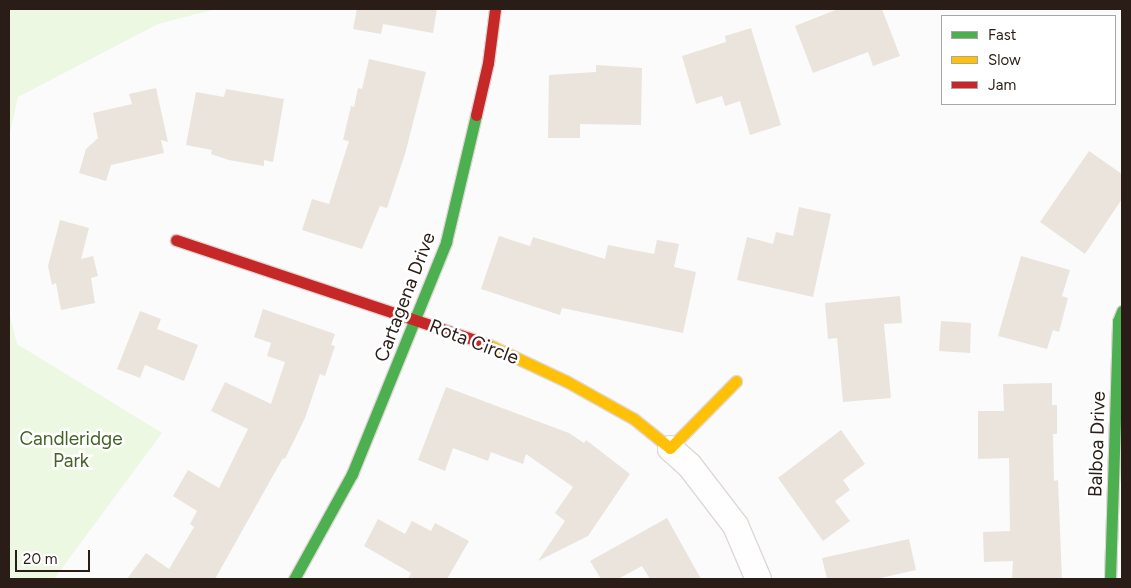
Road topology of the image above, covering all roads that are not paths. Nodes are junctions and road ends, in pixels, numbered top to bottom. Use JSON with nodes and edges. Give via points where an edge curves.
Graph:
{"nodes":[{"id":1,"x":495,"y":9,"type":"edge"},
{"id":2,"x":176,"y":240,"type":"dead end"},
{"id":3,"x":1122,"y":311,"type":"edge"},
{"id":4,"x":416,"y":320,"type":"junction"},
{"id":5,"x":736,"y":381,"type":"dead end"},
{"id":6,"x":670,"y":448,"type":"junction"},
{"id":7,"x":294,"y":579,"type":"edge"},
{"id":8,"x":758,"y":579,"type":"edge"},
{"id":9,"x":1110,"y":579,"type":"edge"}],
"edges":[{"from":1,"to":4,"type":"street","name":"Cartagena Drive","via":[[488,63],[446,242]]},
{"from":2,"to":4,"type":"street","name":"Rota Circle"},
{"from":3,"to":9,"type":"street","name":"Balboa Drive","via":[[1118,321]]},
{"from":4,"to":6,"type":"street","name":"Rota Circle","via":[[485,343],[566,380],[634,419]]},
{"from":4,"to":7,"type":"street","name":"Cartagena Drive","via":[[352,474]]},
{"from":5,"to":6,"type":"street"},
{"from":6,"to":8,"type":"street","name":"Rota Circle","via":[[689,464],[735,524]]}]}
